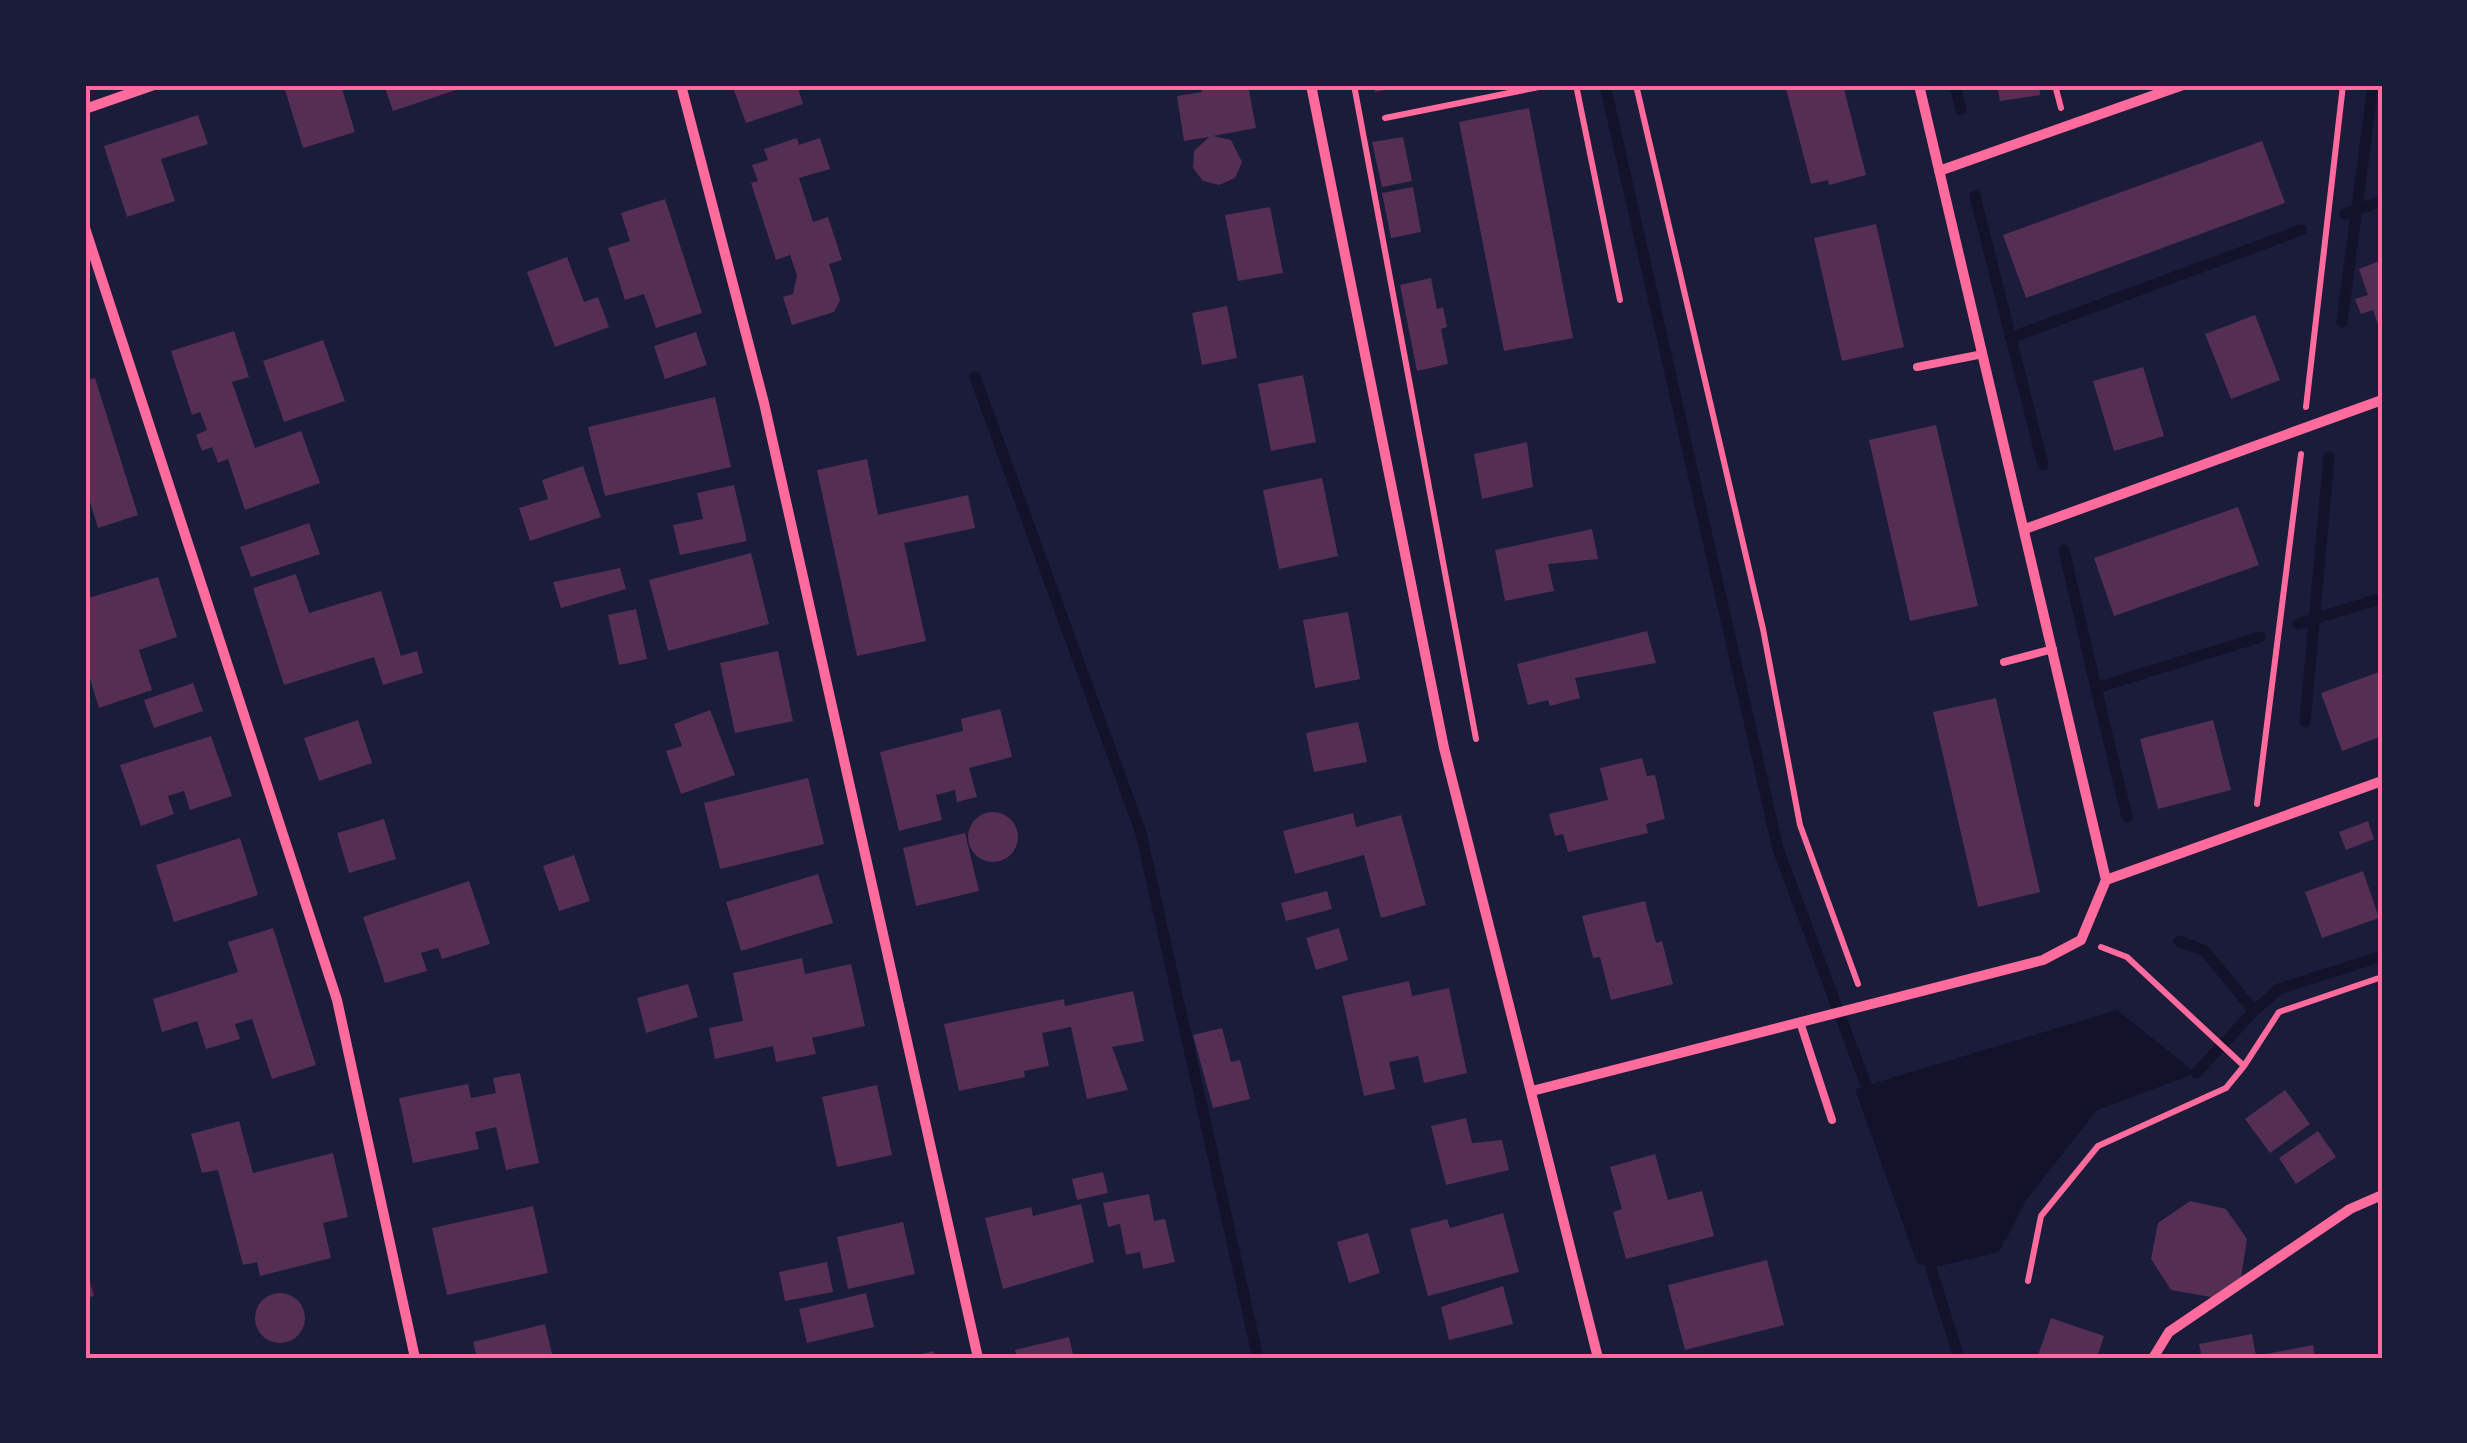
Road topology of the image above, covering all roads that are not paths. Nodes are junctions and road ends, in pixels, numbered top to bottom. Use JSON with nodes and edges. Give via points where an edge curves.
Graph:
{"nodes":[{"id":1,"x":154,"y":85,"type":"edge"},
{"id":2,"x":681,"y":85,"type":"edge"},
{"id":3,"x":1311,"y":85,"type":"edge"},
{"id":4,"x":1919,"y":85,"type":"edge"},
{"id":5,"x":2182,"y":85,"type":"edge"},
{"id":6,"x":85,"y":108,"type":"edge"},
{"id":7,"x":1940,"y":171,"type":"junction"},
{"id":8,"x":85,"y":228,"type":"edge"},
{"id":9,"x":1983,"y":354,"type":"junction"},
{"id":10,"x":1917,"y":367,"type":"dead end"},
{"id":11,"x":2382,"y":400,"type":"edge"},
{"id":12,"x":2024,"y":529,"type":"junction"},
{"id":13,"x":2053,"y":650,"type":"junction"},
{"id":14,"x":2004,"y":662,"type":"dead end"},
{"id":15,"x":2382,"y":780,"type":"edge"},
{"id":16,"x":2106,"y":880,"type":"junction"},
{"id":17,"x":1800,"y":1022,"type":"junction"},
{"id":18,"x":1532,"y":1091,"type":"junction"},
{"id":19,"x":1832,"y":1120,"type":"dead end"},
{"id":20,"x":2382,"y":1195,"type":"edge"},
{"id":21,"x":415,"y":1358,"type":"edge"},
{"id":22,"x":978,"y":1358,"type":"edge"},
{"id":23,"x":1598,"y":1358,"type":"edge"},
{"id":24,"x":2153,"y":1358,"type":"edge"}],
"edges":[{"from":1,"to":6,"type":"street"},
{"from":2,"to":22,"type":"street","via":[[764,403]]},
{"from":3,"to":18,"type":"street","via":[[1444,748]]},
{"from":4,"to":7,"type":"street"},
{"from":5,"to":7,"type":"street"},
{"from":7,"to":9,"type":"street"},
{"from":8,"to":21,"type":"street","via":[[337,1000]]},
{"from":9,"to":10,"type":"lane"},
{"from":9,"to":12,"type":"street"},
{"from":11,"to":12,"type":"street"},
{"from":12,"to":13,"type":"street"},
{"from":13,"to":14,"type":"lane"},
{"from":13,"to":16,"type":"street"},
{"from":15,"to":16,"type":"street"},
{"from":16,"to":17,"type":"street","via":[[2081,940],[2043,960]]},
{"from":17,"to":18,"type":"street"},
{"from":17,"to":19,"type":"lane"},
{"from":18,"to":23,"type":"street"},
{"from":20,"to":24,"type":"street","via":[[2350,1209],[2169,1332]]}]}
